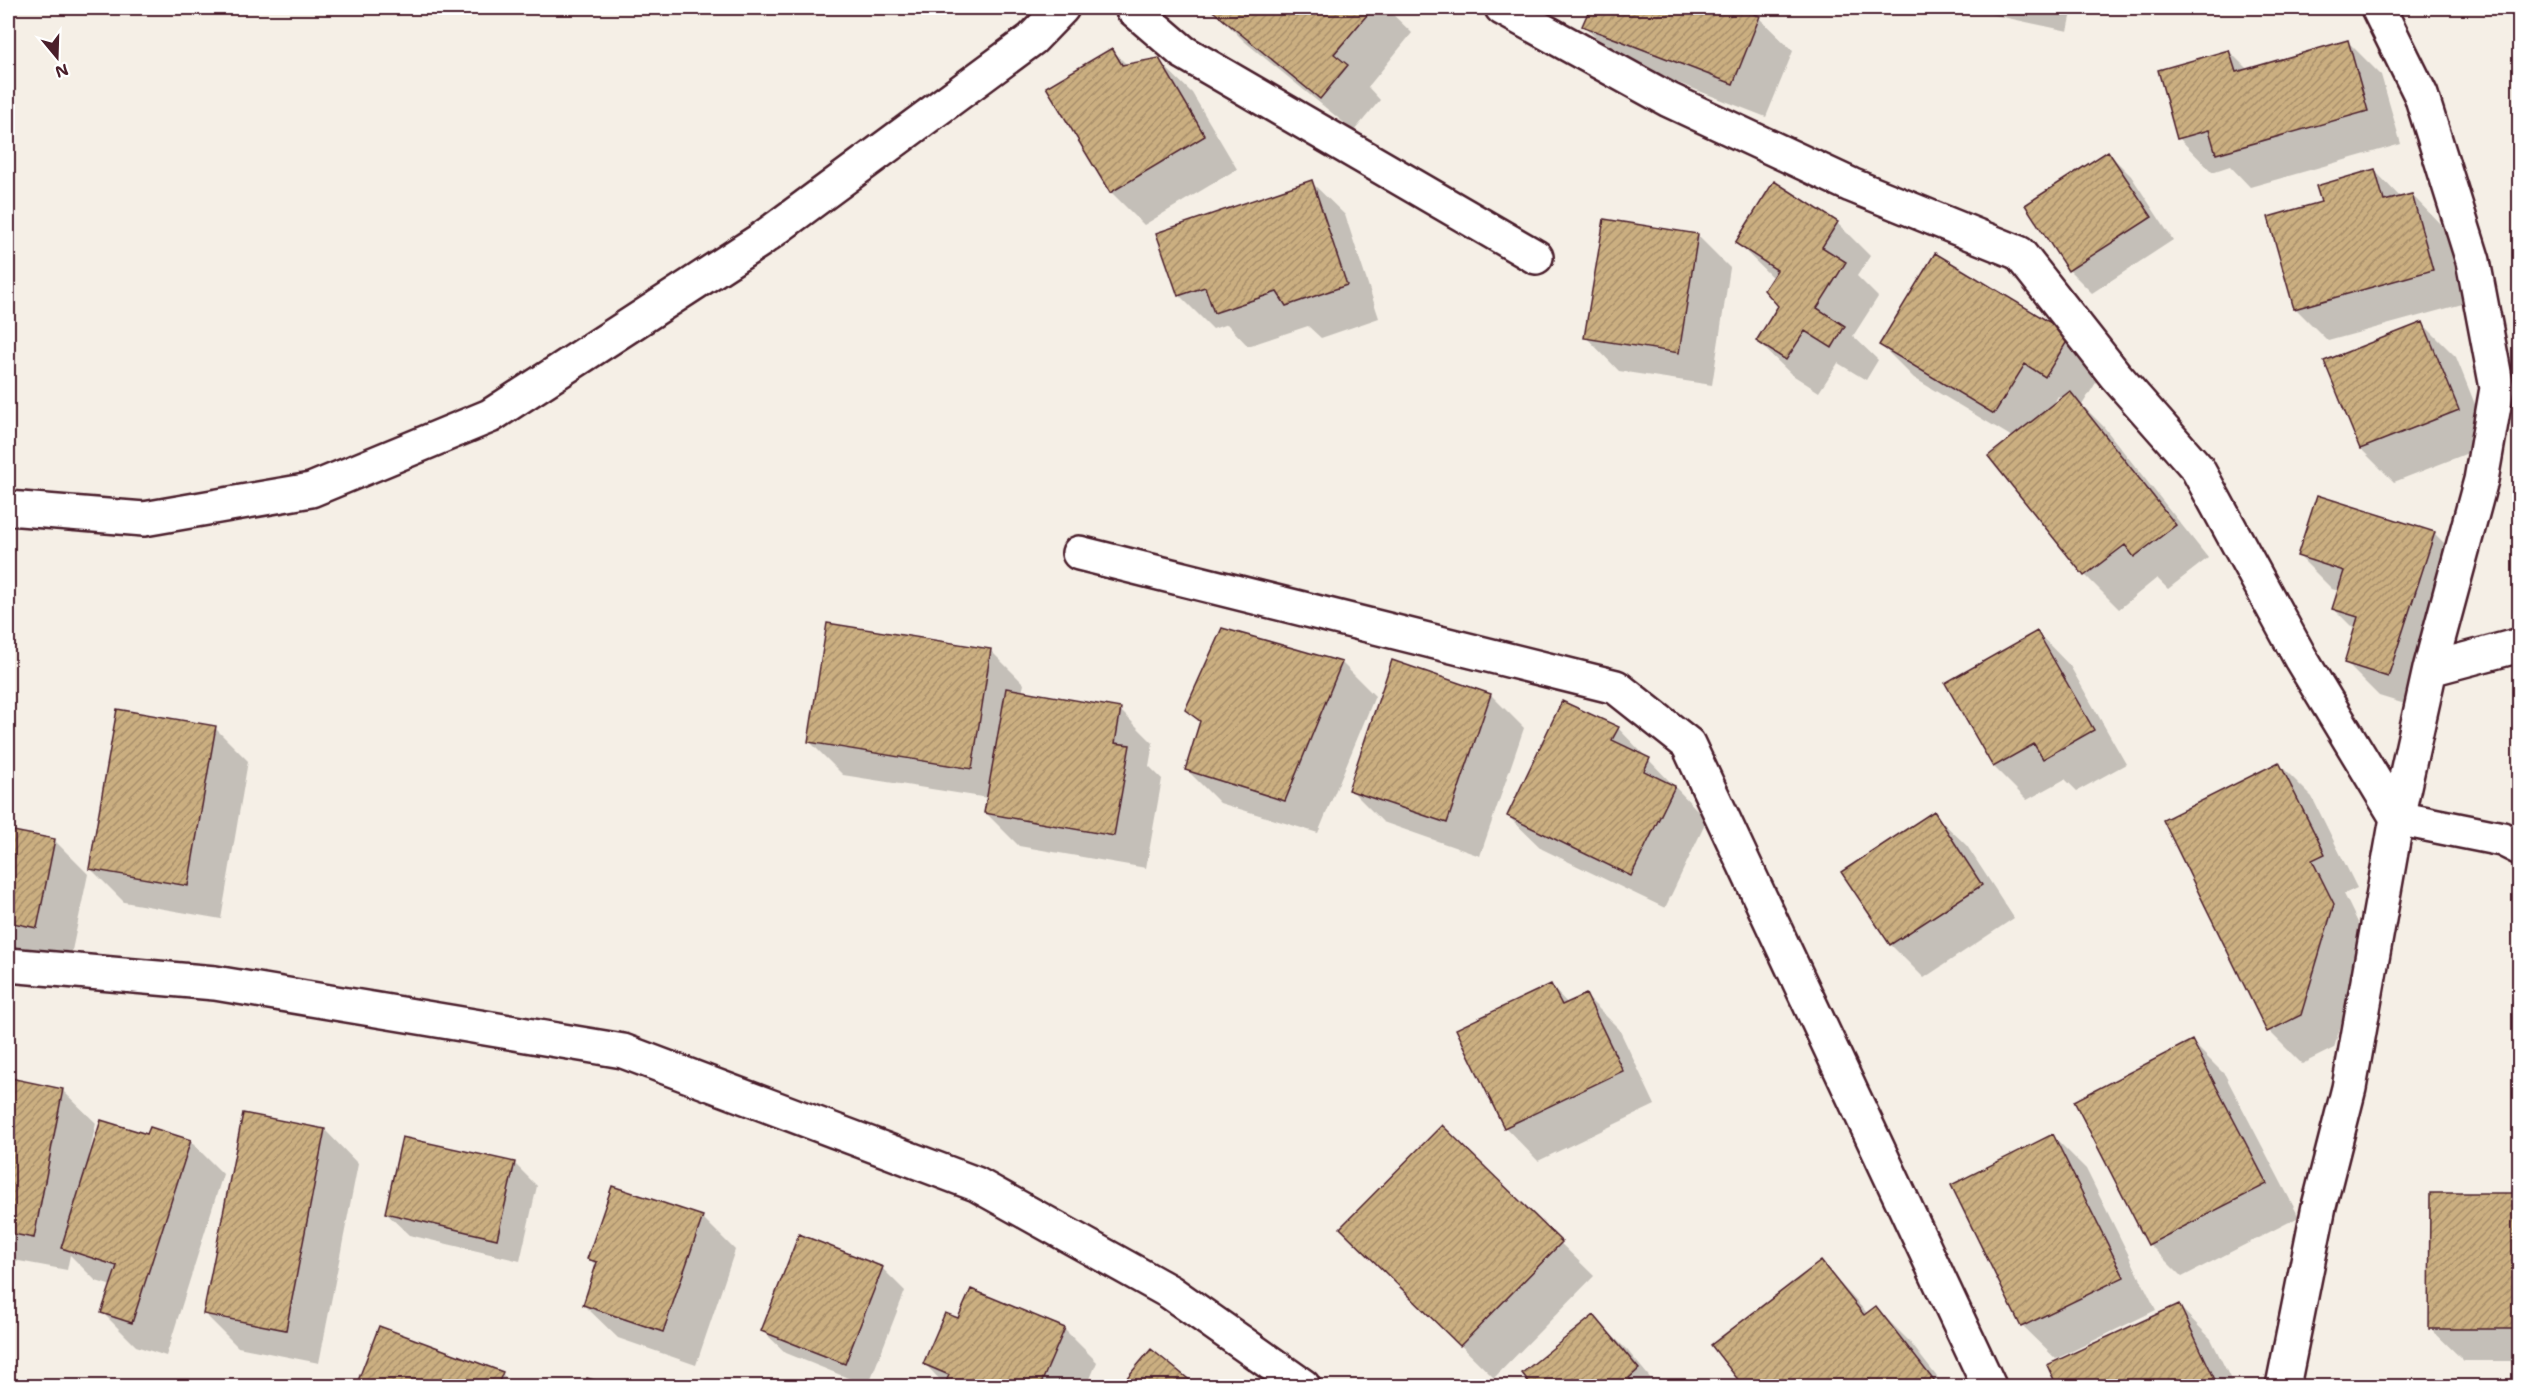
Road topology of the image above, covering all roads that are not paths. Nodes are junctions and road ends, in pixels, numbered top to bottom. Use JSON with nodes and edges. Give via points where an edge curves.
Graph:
{"nodes":[{"id":1,"x":1062,"y":8,"type":"edge"},
{"id":2,"x":1132,"y":8,"type":"edge"},
{"id":3,"x":1502,"y":8,"type":"edge"},
{"id":4,"x":2378,"y":8,"type":"edge"},
{"id":5,"x":1536,"y":257,"type":"dead end"},
{"id":6,"x":8,"y":508,"type":"edge"},
{"id":7,"x":1079,"y":553,"type":"dead end"},
{"id":8,"x":2520,"y":645,"type":"edge"},
{"id":9,"x":2430,"y":669,"type":"junction"},
{"id":10,"x":2397,"y":819,"type":"junction"},
{"id":11,"x":2520,"y":848,"type":"edge"},
{"id":12,"x":8,"y":965,"type":"edge"},
{"id":13,"x":1303,"y":1386,"type":"edge"},
{"id":14,"x":1989,"y":1386,"type":"edge"},
{"id":15,"x":2283,"y":1386,"type":"edge"}],
"edges":[{"from":1,"to":6,"type":"street","via":[[1032,39],[759,241],[490,416],[310,490],[144,519]]},
{"from":2,"to":5,"type":"street","via":[[1183,52]]},
{"from":3,"to":10,"type":"street","via":[[1669,100],[1851,185],[2019,253],[2115,375],[2197,468],[2301,659]]},
{"from":4,"to":9,"type":"street","via":[[2421,95],[2473,261],[2498,388],[2481,480]]},
{"from":7,"to":14,"type":"street","via":[[1616,687],[1688,744]]},
{"from":8,"to":9,"type":"street"},
{"from":9,"to":10,"type":"street"},
{"from":10,"to":11,"type":"street","via":[[2502,839]]},
{"from":10,"to":15,"type":"street","via":[[2349,1088],[2319,1206]]},
{"from":12,"to":13,"type":"street","via":[[215,983],[623,1051],[976,1184],[1170,1292]]}]}
